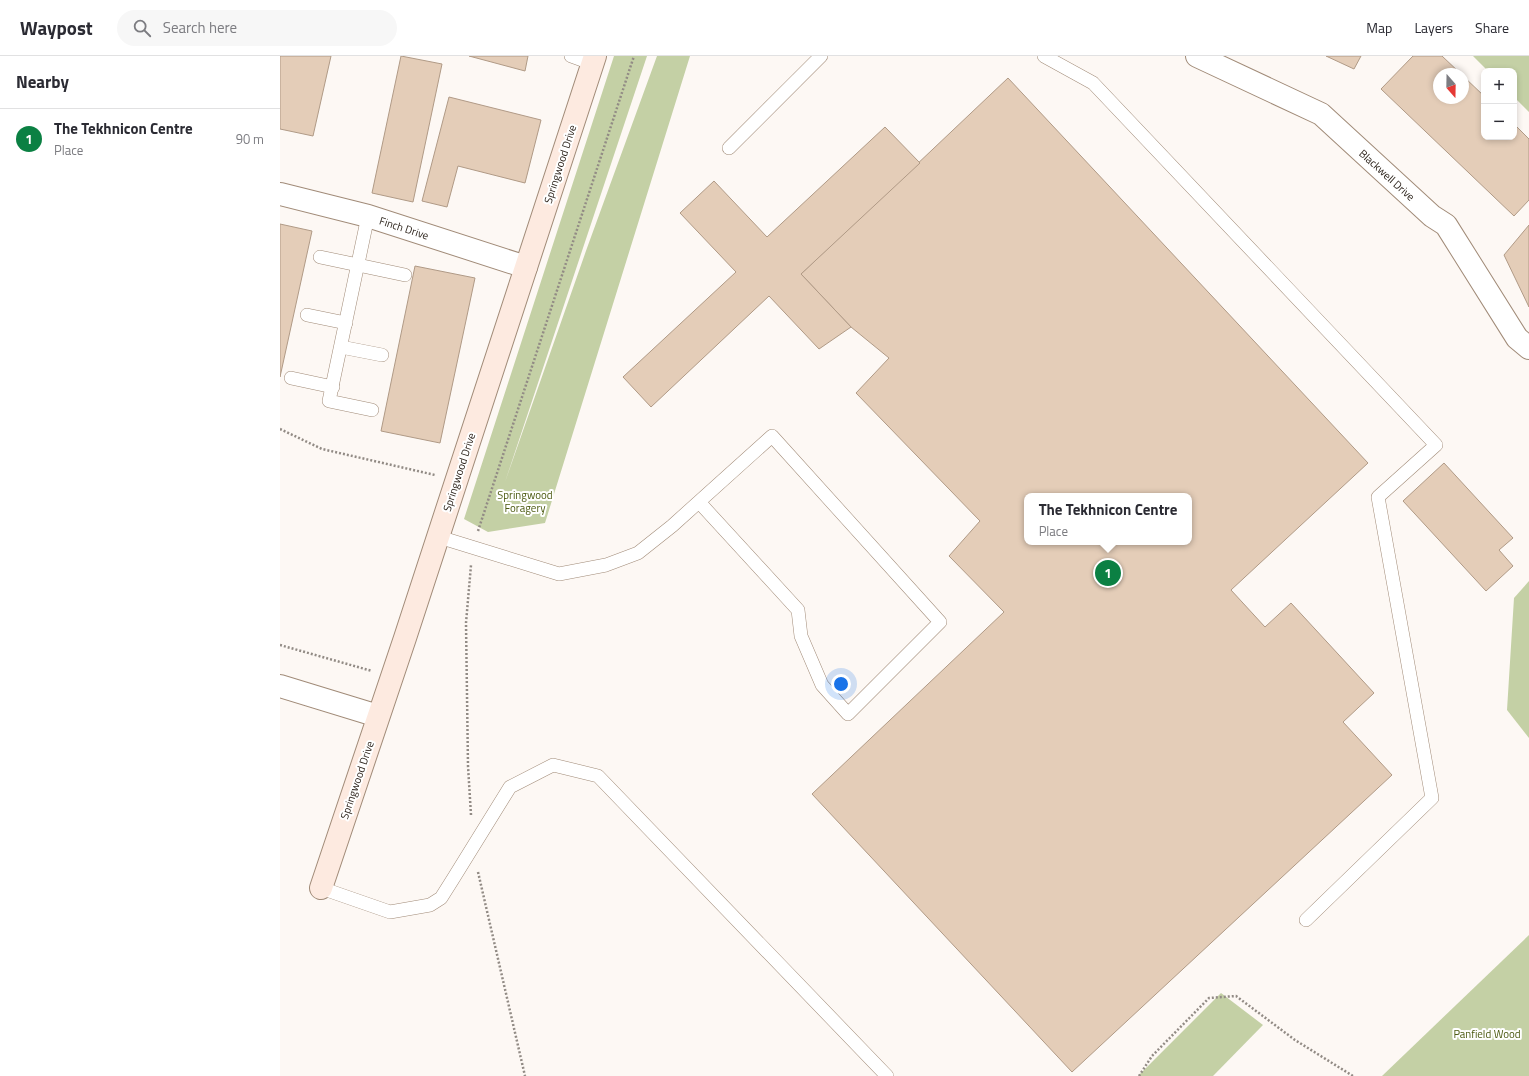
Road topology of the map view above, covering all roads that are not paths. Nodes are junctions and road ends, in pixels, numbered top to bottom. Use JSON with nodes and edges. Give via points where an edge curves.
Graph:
{"nodes":[{"id":1,"x":571,"y":56,"type":"edge"},
{"id":2,"x":821,"y":56,"type":"edge"},
{"id":3,"x":1044,"y":56,"type":"edge"},
{"id":4,"x":1197,"y":56,"type":"edge"},
{"id":5,"x":594,"y":60,"type":"edge"},
{"id":6,"x":729,"y":148,"type":"dead end"},
{"id":7,"x":280,"y":194,"type":"edge"},
{"id":8,"x":368,"y":216,"type":"junction"},
{"id":9,"x":320,"y":258,"type":"dead end"},
{"id":10,"x":358,"y":266,"type":"junction"},
{"id":11,"x":526,"y":267,"type":"junction"},
{"id":12,"x":405,"y":275,"type":"dead end"},
{"id":13,"x":307,"y":315,"type":"dead end"},
{"id":14,"x":346,"y":323,"type":"junction"},
{"id":15,"x":341,"y":347,"type":"junction"},
{"id":16,"x":1529,"y":348,"type":"edge"},
{"id":17,"x":382,"y":355,"type":"dead end"},
{"id":18,"x":291,"y":378,"type":"dead end"},
{"id":19,"x":333,"y":387,"type":"junction"},
{"id":20,"x":372,"y":410,"type":"dead end"},
{"id":21,"x":699,"y":502,"type":"junction"},
{"id":22,"x":439,"y":537,"type":"junction"},
{"id":23,"x":280,"y":686,"type":"edge"},
{"id":24,"x":378,"y":716,"type":"junction"},
{"id":25,"x":321,"y":888,"type":"joint"},
{"id":26,"x":1306,"y":920,"type":"dead end"},
{"id":27,"x":887,"y":1076,"type":"edge"}],
"edges":[{"from":1,"to":5,"type":"lane"},
{"from":2,"to":6,"type":"lane"},
{"from":3,"to":26,"type":"lane","via":[[1093,82],[1436,445],[1378,497],[1432,798]]},
{"from":4,"to":16,"type":"street","name":"Blackwell Drive","via":[[1321,114],[1432,216],[1446,225],[1517,338]]},
{"from":5,"to":11,"type":"street","name":"Springwood Drive"},
{"from":7,"to":8,"type":"street","name":"Finch Drive"},
{"from":8,"to":10,"type":"lane"},
{"from":8,"to":11,"type":"street","name":"Finch Drive"},
{"from":9,"to":10,"type":"lane"},
{"from":10,"to":12,"type":"lane"},
{"from":10,"to":14,"type":"lane"},
{"from":11,"to":22,"type":"street","name":"Springwood Drive"},
{"from":13,"to":14,"type":"lane"},
{"from":14,"to":15,"type":"lane"},
{"from":15,"to":17,"type":"lane"},
{"from":15,"to":19,"type":"lane"},
{"from":18,"to":19,"type":"lane"},
{"from":19,"to":20,"type":"lane","via":[[329,401]]},
{"from":21,"to":21,"type":"lane","via":[[772,436],[940,622],[848,714],[822,685],[801,636],[798,610]]},
{"from":21,"to":22,"type":"lane","via":[[638,553],[606,565],[559,574]]},
{"from":22,"to":24,"type":"street","name":"Springwood Drive"},
{"from":23,"to":24,"type":"street"},
{"from":24,"to":25,"type":"street","name":"Springwood Drive"},
{"from":25,"to":27,"type":"lane","via":[[390,912],[430,905],[441,898],[510,787],[553,765],[598,776]]}]}
